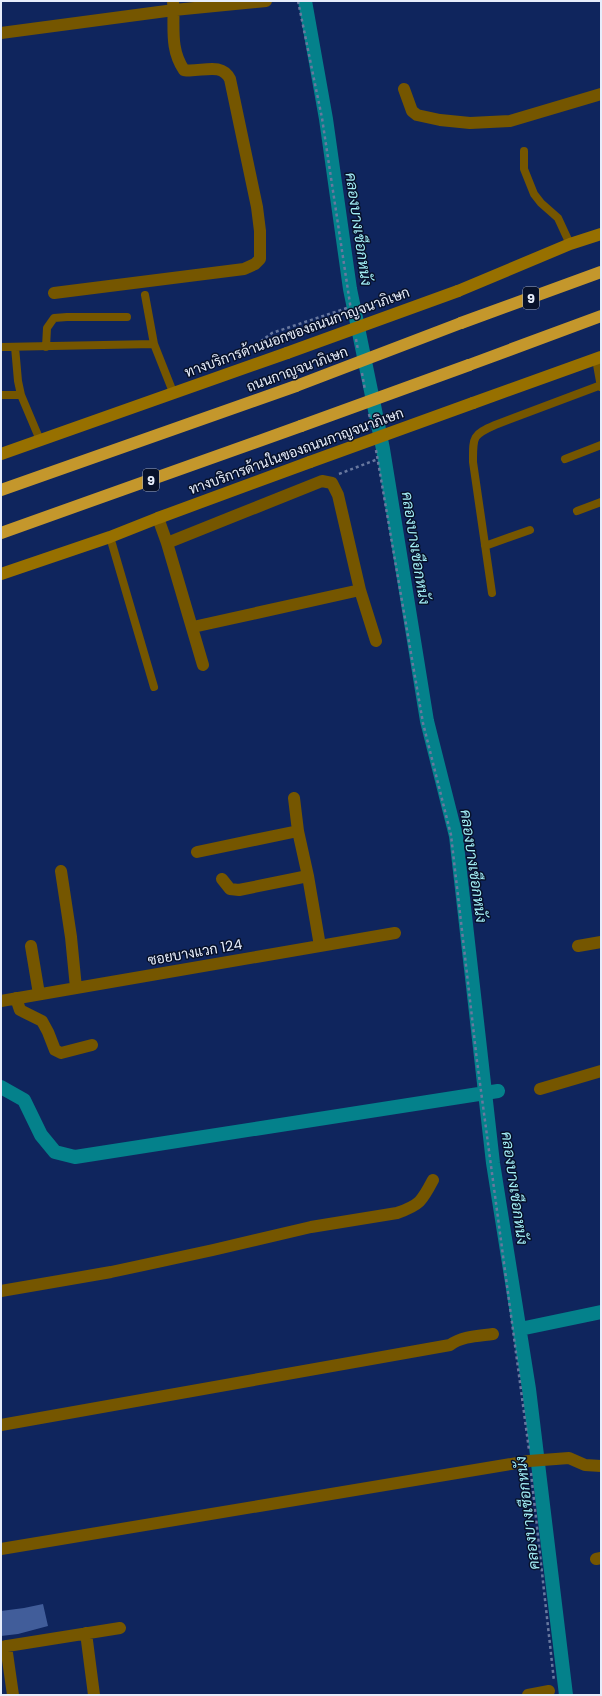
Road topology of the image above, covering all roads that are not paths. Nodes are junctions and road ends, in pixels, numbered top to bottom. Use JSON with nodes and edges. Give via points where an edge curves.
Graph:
{"nodes":[{"id":1,"x":266,"y":1,"type":"edge"},
{"id":2,"x":174,"y":6,"type":"edge"},
{"id":3,"x":1,"y":33,"type":"edge"},
{"id":4,"x":404,"y":88,"type":"dead end"},
{"id":5,"x":601,"y":94,"type":"edge"},
{"id":6,"x":524,"y":151,"type":"dead end"},
{"id":7,"x":601,"y":234,"type":"edge"},
{"id":8,"x":570,"y":244,"type":"junction"},
{"id":9,"x":601,"y":272,"type":"edge"},
{"id":10,"x":54,"y":293,"type":"dead end"},
{"id":11,"x":145,"y":296,"type":"dead end"},
{"id":12,"x":601,"y":316,"type":"edge"},
{"id":13,"x":127,"y":317,"type":"dead end"},
{"id":14,"x":154,"y":344,"type":"junction"},
{"id":15,"x":1,"y":347,"type":"edge"},
{"id":16,"x":15,"y":347,"type":"junction"},
{"id":17,"x":46,"y":347,"type":"junction"},
{"id":18,"x":598,"y":358,"type":"edge"},
{"id":19,"x":601,"y":386,"type":"edge"},
{"id":20,"x":173,"y":392,"type":"junction"},
{"id":21,"x":21,"y":395,"type":"junction"},
{"id":22,"x":1,"y":396,"type":"edge"},
{"id":23,"x":40,"y":440,"type":"junction"},
{"id":24,"x":601,"y":445,"type":"edge"},
{"id":25,"x":1,"y":454,"type":"edge"},
{"id":26,"x":565,"y":459,"type":"dead end"},
{"id":27,"x":1,"y":490,"type":"edge"},
{"id":28,"x":601,"y":502,"type":"edge"},
{"id":29,"x":577,"y":511,"type":"dead end"},
{"id":30,"x":158,"y":518,"type":"junction"},
{"id":31,"x":530,"y":530,"type":"dead end"},
{"id":32,"x":1,"y":533,"type":"edge"},
{"id":33,"x":110,"y":537,"type":"junction"},
{"id":34,"x":167,"y":543,"type":"junction"},
{"id":35,"x":485,"y":546,"type":"junction"},
{"id":36,"x":1,"y":574,"type":"edge"},
{"id":37,"x":360,"y":590,"type":"junction"},
{"id":38,"x":492,"y":593,"type":"dead end"},
{"id":39,"x":193,"y":627,"type":"junction"},
{"id":40,"x":376,"y":641,"type":"dead end"},
{"id":41,"x":203,"y":665,"type":"dead end"},
{"id":42,"x":154,"y":686,"type":"dead end"},
{"id":43,"x":294,"y":798,"type":"dead end"},
{"id":44,"x":298,"y":831,"type":"junction"},
{"id":45,"x":197,"y":852,"type":"dead end"},
{"id":46,"x":61,"y":872,"type":"dead end"},
{"id":47,"x":308,"y":876,"type":"junction"},
{"id":48,"x":222,"y":879,"type":"dead end"},
{"id":49,"x":395,"y":932,"type":"dead end"},
{"id":50,"x":601,"y":942,"type":"edge"},
{"id":51,"x":31,"y":946,"type":"dead end"},
{"id":52,"x":320,"y":946,"type":"junction"},
{"id":53,"x":578,"y":946,"type":"dead end"},
{"id":54,"x":76,"y":988,"type":"junction"},
{"id":55,"x":39,"y":994,"type":"junction"},
{"id":56,"x":16,"y":998,"type":"junction"},
{"id":57,"x":1,"y":1001,"type":"edge"},
{"id":58,"x":92,"y":1045,"type":"dead end"},
{"id":59,"x":601,"y":1071,"type":"edge"},
{"id":60,"x":540,"y":1089,"type":"dead end"},
{"id":61,"x":433,"y":1180,"type":"dead end"},
{"id":62,"x":1,"y":1291,"type":"edge"},
{"id":63,"x":493,"y":1334,"type":"dead end"},
{"id":64,"x":1,"y":1425,"type":"edge"},
{"id":65,"x":601,"y":1466,"type":"edge"},
{"id":66,"x":1,"y":1549,"type":"edge"},
{"id":67,"x":120,"y":1628,"type":"dead end"},
{"id":68,"x":86,"y":1634,"type":"junction"},
{"id":69,"x":4,"y":1647,"type":"edge"},
{"id":70,"x":552,"y":1689,"type":"road end"},
{"id":71,"x":13,"y":1695,"type":"edge"},
{"id":72,"x":94,"y":1695,"type":"edge"},
{"id":73,"x":528,"y":1695,"type":"edge"}],
"edges":[{"from":1,"to":2,"type":"street"},
{"from":2,"to":3,"type":"street"},
{"from":2,"to":10,"type":"street","via":[[173,39],[179,63],[184,70],[222,70],[230,79],[257,207],[260,259],[244,269]]},
{"from":4,"to":5,"type":"street","via":[[412,111],[417,115],[470,123],[510,121]]},
{"from":6,"to":8,"type":"lane","via":[[524,169],[534,194],[558,218]]},
{"from":7,"to":8,"type":"main road","name":"ทางบริการด้านนอกของถนนกาญจนาภิเษก"},
{"from":8,"to":20,"type":"main road","name":"ทางบริการด้านนอกของถนนกาญจนาภิเษก","bridge":true,"via":[[458,291]]},
{"from":9,"to":27,"type":"highway","name":"ถนนกาญจนาภิเษก","number":"9","bridge":true,"via":[[296,386]]},
{"from":11,"to":14,"type":"lane"},
{"from":12,"to":32,"type":"highway","number":"9","bridge":true},
{"from":13,"to":17,"type":"lane","via":[[54,318],[47,328]]},
{"from":14,"to":17,"type":"lane"},
{"from":14,"to":20,"type":"lane"},
{"from":15,"to":16,"type":"lane"},
{"from":16,"to":17,"type":"lane"},
{"from":16,"to":21,"type":"lane"},
{"from":18,"to":19,"type":"lane"},
{"from":18,"to":30,"type":"main road","name":"ทางบริการด้านในของถนนกาญจนาภิเษก","bridge":true},
{"from":19,"to":35,"type":"lane","via":[[480,431],[473,446]]},
{"from":20,"to":23,"type":"main road","name":"ทางบริการด้านนอกของถนนกาญจนาภิเษก"},
{"from":21,"to":22,"type":"lane"},
{"from":21,"to":23,"type":"lane"},
{"from":23,"to":25,"type":"main road","name":"ทางบริการด้านนอกของถนนกาญจนาภิเษก"},
{"from":24,"to":26,"type":"lane"},
{"from":28,"to":29,"type":"lane"},
{"from":30,"to":33,"type":"main road","name":"ทางบริการด้านในของถนนกาญจนาภิเษก"},
{"from":30,"to":34,"type":"street"},
{"from":31,"to":35,"type":"lane"},
{"from":33,"to":36,"type":"main road","name":"ทางบริการด้านในของถนนกาญจนาภิเษก"},
{"from":33,"to":42,"type":"lane"},
{"from":34,"to":37,"type":"street","via":[[322,482],[332,483],[338,494]]},
{"from":34,"to":39,"type":"street"},
{"from":35,"to":38,"type":"lane"},
{"from":37,"to":39,"type":"street"},
{"from":37,"to":40,"type":"street"},
{"from":39,"to":41,"type":"street"},
{"from":43,"to":44,"type":"street"},
{"from":44,"to":45,"type":"street"},
{"from":44,"to":47,"type":"street"},
{"from":46,"to":54,"type":"street"},
{"from":47,"to":48,"type":"street","via":[[239,890],[230,889]]},
{"from":47,"to":52,"type":"street"},
{"from":49,"to":52,"type":"street","name":"ซอยบางแวก 124"},
{"from":50,"to":53,"type":"street"},
{"from":51,"to":55,"type":"street"},
{"from":52,"to":54,"type":"street","name":"ซอยบางแวก 124"},
{"from":54,"to":55,"type":"street","name":"ซอยบางแวก 124"},
{"from":55,"to":56,"type":"street","name":"ซอยบางแวก 124"},
{"from":56,"to":57,"type":"street","name":"ซอยบางแวก 124"},
{"from":56,"to":58,"type":"street","via":[[20,1010],[42,1021],[55,1050],[61,1053]]},
{"from":59,"to":60,"type":"street"},
{"from":61,"to":62,"type":"street","via":[[421,1201],[397,1213],[311,1227],[132,1267]]},
{"from":63,"to":64,"type":"street","via":[[463,1338],[450,1345]]},
{"from":65,"to":66,"type":"street","via":[[591,1466],[569,1458],[529,1461]]},
{"from":67,"to":68,"type":"street"},
{"from":68,"to":69,"type":"street"},
{"from":68,"to":72,"type":"street"},
{"from":69,"to":71,"type":"street"},
{"from":70,"to":73,"type":"street"}]}
